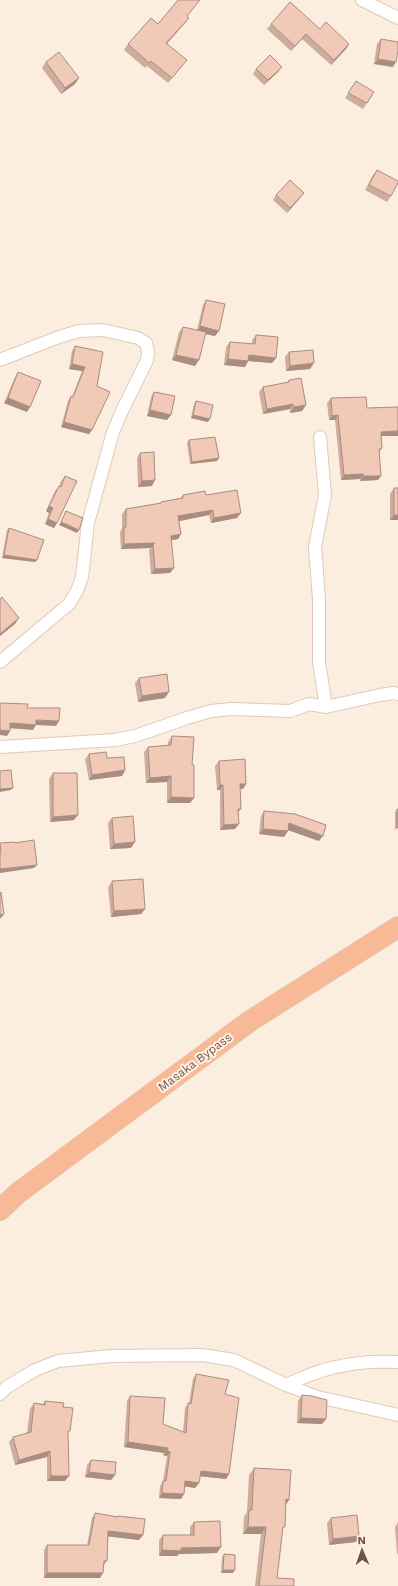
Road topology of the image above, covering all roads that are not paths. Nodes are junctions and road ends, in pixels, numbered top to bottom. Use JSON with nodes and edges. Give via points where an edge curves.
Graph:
{"nodes":[{"id":1,"x":362,"y":0,"type":"edge"},
{"id":2,"x":398,"y":18,"type":"edge"},
{"id":3,"x":0,"y":360,"type":"edge"},
{"id":4,"x":320,"y":437,"type":"dead end"},
{"id":5,"x":0,"y":662,"type":"edge"},
{"id":6,"x":398,"y":694,"type":"edge"},
{"id":7,"x":326,"y":707,"type":"junction"},
{"id":8,"x":0,"y":747,"type":"edge"},
{"id":9,"x":398,"y":927,"type":"edge"},
{"id":10,"x":0,"y":1210,"type":"edge"},
{"id":11,"x":398,"y":1362,"type":"edge"},
{"id":12,"x":286,"y":1385,"type":"junction"},
{"id":13,"x":0,"y":1394,"type":"edge"},
{"id":14,"x":398,"y":1415,"type":"edge"}],
"edges":[{"from":1,"to":2,"type":"street"},
{"from":3,"to":5,"type":"street","via":[[79,331],[104,330],[138,338],[146,343],[148,352],[147,360],[113,432],[88,523],[82,577],[77,591],[69,604]]},
{"from":4,"to":7,"type":"street","via":[[325,495],[315,547],[319,599],[319,662]]},
{"from":6,"to":7,"type":"street","via":[[380,694]]},
{"from":7,"to":8,"type":"street","via":[[309,704],[290,711],[211,711],[115,740]]},
{"from":9,"to":10,"type":"highway","name":"Masaka Bypass","via":[[250,1021],[18,1193]]},
{"from":11,"to":12,"type":"street","via":[[377,1361],[335,1367]]},
{"from":12,"to":13,"type":"street","via":[[234,1360],[202,1355],[111,1356],[58,1360],[35,1370]]},
{"from":12,"to":14,"type":"street","via":[[318,1397]]}]}
